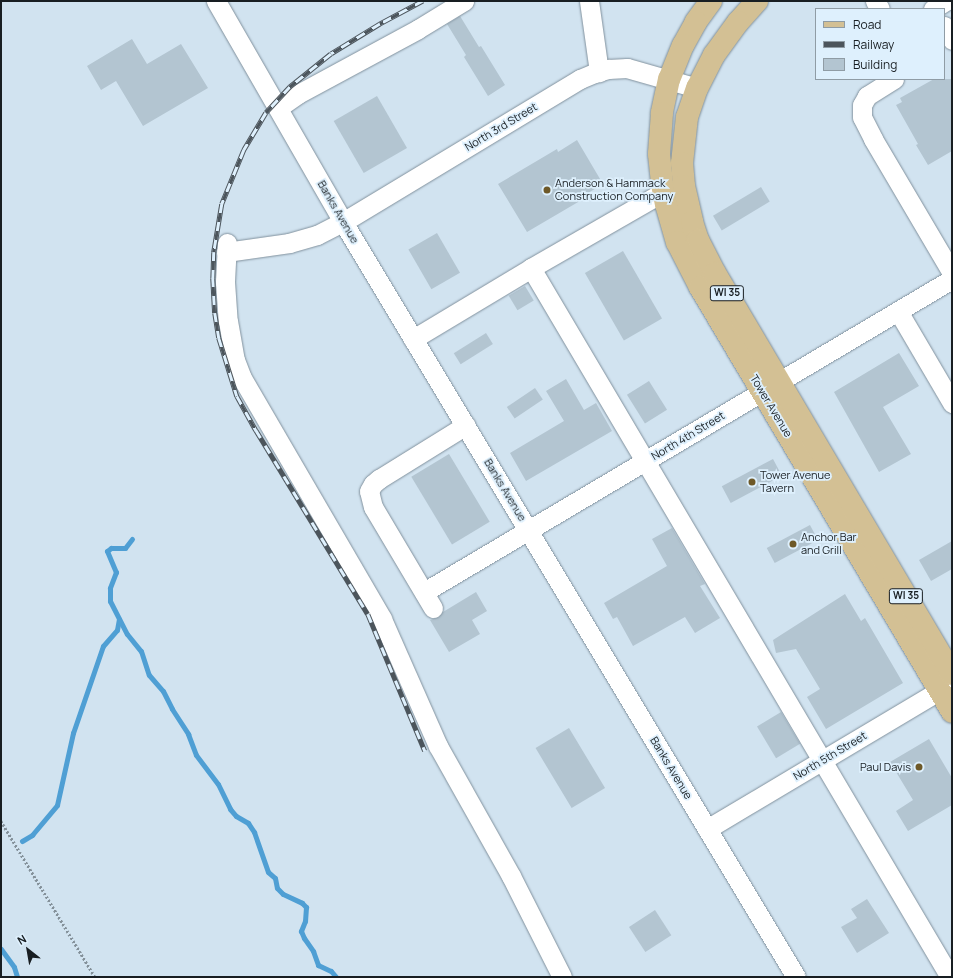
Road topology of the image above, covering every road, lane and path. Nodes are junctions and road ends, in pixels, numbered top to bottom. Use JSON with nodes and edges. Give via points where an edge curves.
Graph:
{"nodes":[{"id":1,"x":216,"y":1,"type":"edge"},
{"id":2,"x":464,"y":1,"type":"edge"},
{"id":3,"x":589,"y":1,"type":"edge"},
{"id":4,"x":711,"y":1,"type":"edge"},
{"id":5,"x":757,"y":1,"type":"edge"},
{"id":6,"x":946,"y":1,"type":"edge"},
{"id":7,"x":935,"y":8,"type":"edge"},
{"id":8,"x":945,"y":28,"type":"edge"},
{"id":9,"x":952,"y":40,"type":"edge"},
{"id":10,"x":598,"y":72,"type":"junction"},
{"id":11,"x":669,"y":79,"type":"junction"},
{"id":12,"x":892,"y":80,"type":"edge"},
{"id":13,"x":697,"y":88,"type":"junction"},
{"id":14,"x":278,"y":108,"type":"junction"},
{"id":15,"x":663,"y":192,"type":"junction"},
{"id":16,"x":343,"y":222,"type":"junction"},
{"id":17,"x":531,"y":268,"type":"junction"},
{"id":18,"x":952,"y":272,"type":"edge"},
{"id":19,"x":952,"y":279,"type":"edge"},
{"id":20,"x":898,"y":311,"type":"junction"},
{"id":21,"x":413,"y":339,"type":"junction"},
{"id":22,"x":771,"y":386,"type":"junction"},
{"id":23,"x":952,"y":403,"type":"edge"},
{"id":24,"x":466,"y":425,"type":"junction"},
{"id":25,"x":645,"y":461,"type":"junction"},
{"id":26,"x":529,"y":530,"type":"junction"},
{"id":27,"x":948,"y":682,"type":"edge"},
{"id":28,"x":952,"y":712,"type":"edge"},
{"id":29,"x":822,"y":760,"type":"junction"},
{"id":30,"x":1,"y":821,"type":"edge"},
{"id":31,"x":707,"y":829,"type":"junction"},
{"id":32,"x":95,"y":977,"type":"edge"},
{"id":33,"x":562,"y":977,"type":"edge"},
{"id":34,"x":796,"y":977,"type":"edge"},
{"id":35,"x":950,"y":977,"type":"edge"}],
"edges":[{"from":1,"to":14,"type":"street","name":"Banks Avenue"},
{"from":2,"to":14,"type":"street","via":[[298,94]]},
{"from":3,"to":10,"type":"street"},
{"from":4,"to":11,"type":"main road","number":"WI 35","via":[[696,22]]},
{"from":5,"to":13,"type":"main road","number":"WI 35","via":[[724,39]]},
{"from":6,"to":7,"type":"street"},
{"from":8,"to":9,"type":"street"},
{"from":10,"to":11,"type":"street","name":"North 3rd Street","via":[[627,68]]},
{"from":10,"to":16,"type":"street","name":"North 3rd Street","via":[[580,79]]},
{"from":11,"to":13,"type":"street","name":"North 3rd Street"},
{"from":11,"to":15,"type":"main road","name":"Tower Avenue","number":"WI 35","via":[[660,140]]},
{"from":12,"to":18,"type":"street","via":[[867,96],[862,105],[862,117]]},
{"from":13,"to":22,"type":"main road","name":"Tower Avenue","number":"WI 35","via":[[687,117],[682,147],[684,186],[692,222]]},
{"from":14,"to":16,"type":"street","name":"Banks Avenue"},
{"from":15,"to":17,"type":"street"},
{"from":15,"to":22,"type":"main road","name":"Tower Avenue","number":"WI 35","via":[[685,261]]},
{"from":16,"to":21,"type":"street","name":"Banks Avenue"},
{"from":16,"to":33,"type":"street","name":"North 3rd Street","via":[[308,238],[227,247],[224,282],[235,360],[242,378],[382,619],[438,746],[511,876]]},
{"from":17,"to":21,"type":"street"},
{"from":17,"to":25,"type":"street"},
{"from":19,"to":20,"type":"street","name":"North 4th Street"},
{"from":20,"to":22,"type":"street","name":"North 4th Street"},
{"from":20,"to":23,"type":"street"},
{"from":21,"to":24,"type":"street","name":"Banks Avenue"},
{"from":22,"to":25,"type":"street","name":"North 4th Street"},
{"from":22,"to":27,"type":"main road","name":"Tower Avenue","number":"WI 35"},
{"from":24,"to":26,"type":"street","name":"Banks Avenue"},
{"from":24,"to":26,"type":"street","name":"North 4th Street","via":[[379,479],[369,491],[374,507],[428,600]]},
{"from":25,"to":26,"type":"street","name":"North 4th Street"},
{"from":25,"to":29,"type":"street"},
{"from":26,"to":31,"type":"street","name":"Banks Avenue"},
{"from":27,"to":28,"type":"main road","name":"Tower Avenue","number":"WI 35"},
{"from":27,"to":29,"type":"street","name":"North 5th Street"},
{"from":29,"to":31,"type":"street","name":"North 5th Street"},
{"from":29,"to":35,"type":"street"},
{"from":30,"to":32,"type":"path"},
{"from":31,"to":34,"type":"street","name":"Banks Avenue"}]}
